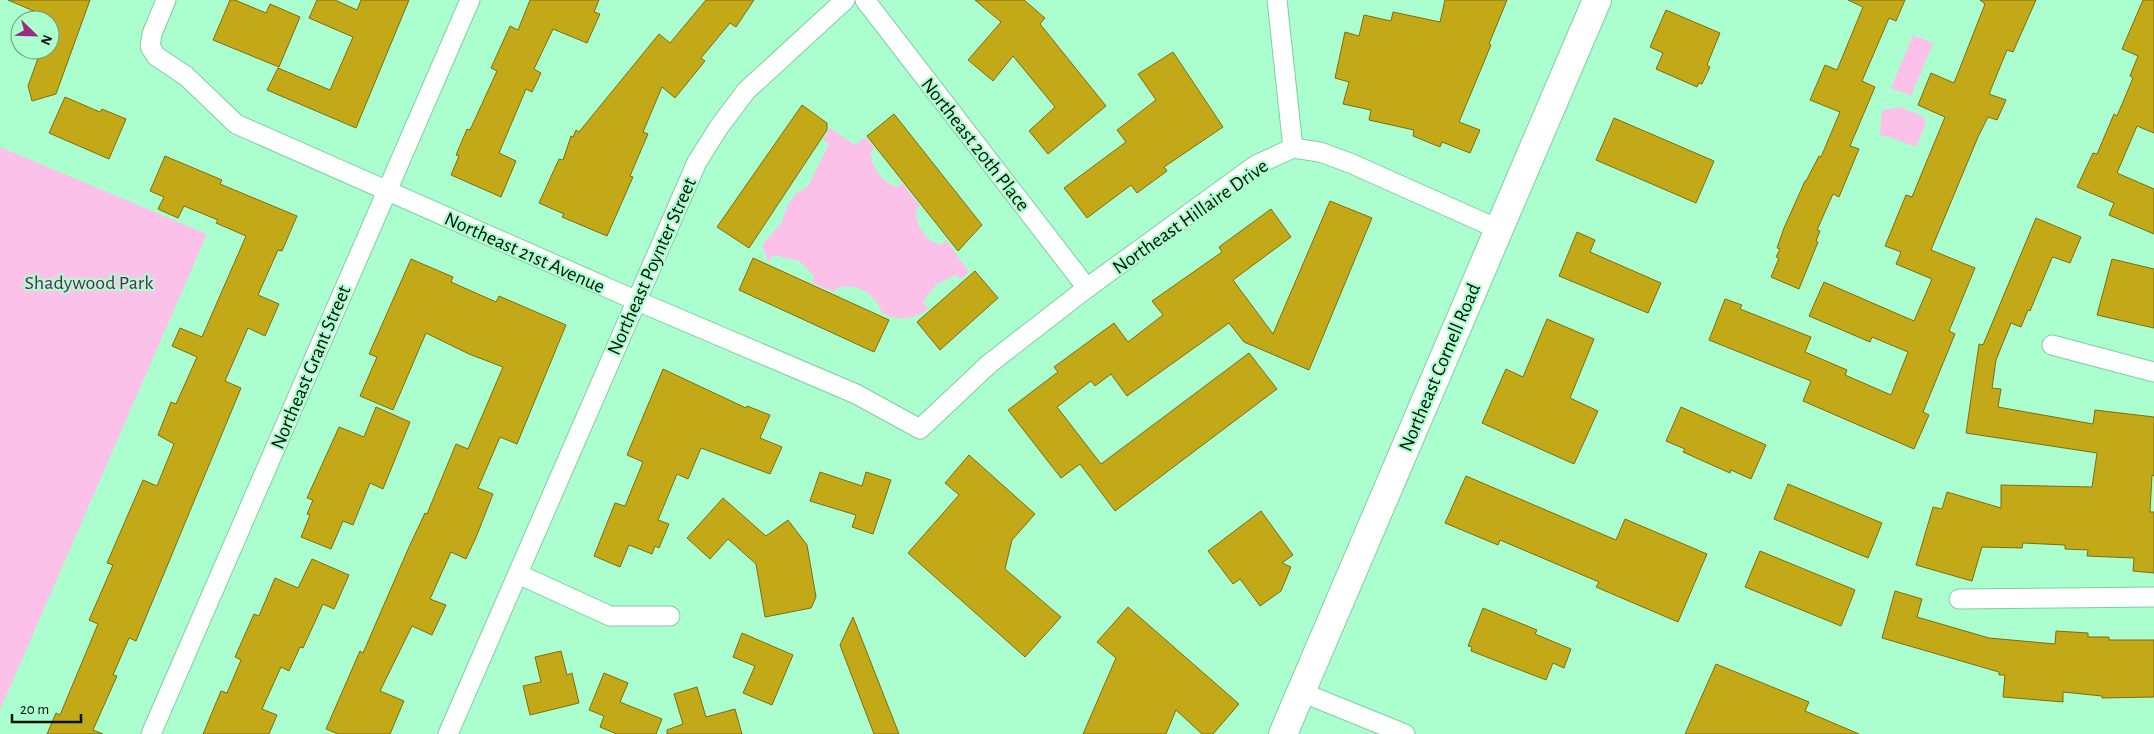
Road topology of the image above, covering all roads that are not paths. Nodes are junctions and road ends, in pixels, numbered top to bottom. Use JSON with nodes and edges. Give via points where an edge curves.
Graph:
{"nodes":[{"id":1,"x":166,"y":0,"type":"edge"},
{"id":2,"x":470,"y":0,"type":"edge"},
{"id":3,"x":845,"y":0,"type":"edge"},
{"id":4,"x":865,"y":0,"type":"edge"},
{"id":5,"x":1277,"y":0,"type":"edge"},
{"id":6,"x":1597,"y":0,"type":"edge"},
{"id":7,"x":1293,"y":148,"type":"junction"},
{"id":8,"x":386,"y":191,"type":"junction"},
{"id":9,"x":1498,"y":229,"type":"junction"},
{"id":10,"x":1087,"y":288,"type":"junction"},
{"id":11,"x":635,"y":300,"type":"junction"},
{"id":12,"x":2052,"y":345,"type":"dead end"},
{"id":13,"x":2154,"y":372,"type":"edge"},
{"id":14,"x":920,"y":429,"type":"joint"},
{"id":15,"x":518,"y":574,"type":"junction"},
{"id":16,"x":2154,"y":597,"type":"edge"},
{"id":17,"x":1959,"y":599,"type":"dead end"},
{"id":18,"x":670,"y":616,"type":"dead end"},
{"id":19,"x":1301,"y":692,"type":"junction"},
{"id":20,"x":151,"y":734,"type":"edge"},
{"id":21,"x":448,"y":734,"type":"edge"},
{"id":22,"x":1283,"y":734,"type":"edge"},
{"id":23,"x":1405,"y":734,"type":"edge"}],
"edges":[{"from":1,"to":8,"type":"street","name":"Northeast 21st Avenue","via":[[152,34],[150,46],[156,56],[186,76],[236,124]]},
{"from":2,"to":8,"type":"street","name":"Northeast Grant Street"},
{"from":3,"to":11,"type":"street","name":"Northeast Poynter Street","via":[[746,91],[718,126],[697,162]]},
{"from":4,"to":10,"type":"street","name":"Northeast 20th Place"},
{"from":5,"to":7,"type":"street"},
{"from":6,"to":9,"type":"highway","name":"Northeast Cornell Road"},
{"from":7,"to":9,"type":"street","via":[[1320,152],[1350,163]]},
{"from":7,"to":10,"type":"street","name":"Northeast Hillaire Drive","via":[[1256,164]]},
{"from":8,"to":11,"type":"street","name":"Northeast 21st Avenue"},
{"from":8,"to":20,"type":"street","name":"Northeast Grant Street"},
{"from":9,"to":19,"type":"highway","name":"Northeast Cornell Road"},
{"from":10,"to":14,"type":"street","name":"Northeast Hillaire Drive","via":[[989,364]]},
{"from":11,"to":14,"type":"street","name":"Northeast 21st Avenue","via":[[856,394]]},
{"from":11,"to":15,"type":"street","name":"Northeast Poynter Street"},
{"from":12,"to":13,"type":"street"},
{"from":15,"to":18,"type":"street","via":[[610,616]]},
{"from":15,"to":21,"type":"street","name":"Northeast Poynter Street"},
{"from":16,"to":17,"type":"street"},
{"from":19,"to":22,"type":"highway","name":"Northeast Cornell Road"},
{"from":19,"to":23,"type":"street"}]}
